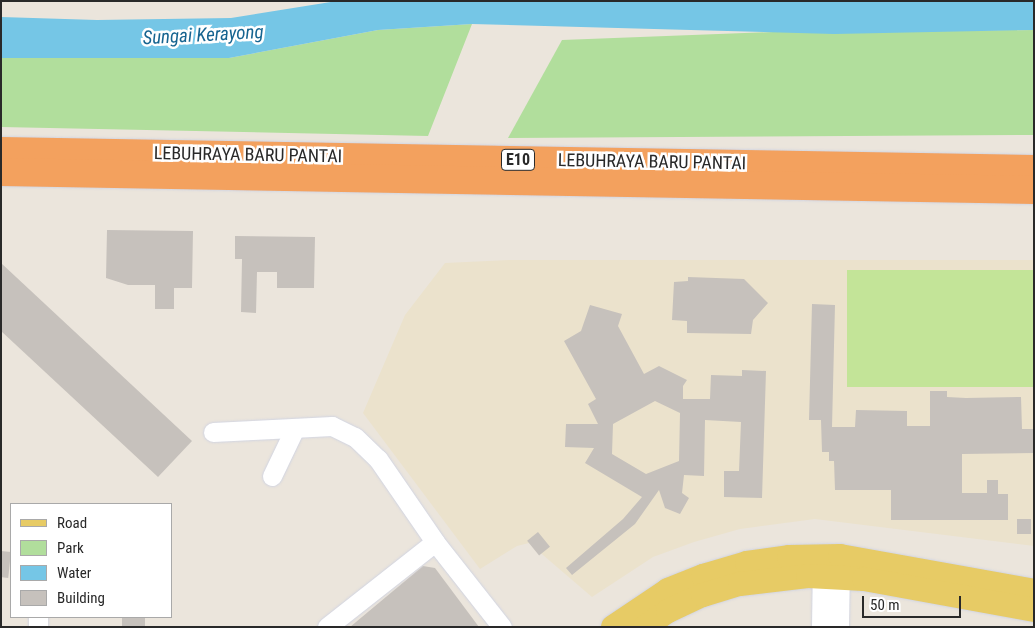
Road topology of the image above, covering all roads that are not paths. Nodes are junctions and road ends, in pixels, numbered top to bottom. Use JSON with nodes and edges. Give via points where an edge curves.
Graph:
{"nodes":[{"id":1,"x":1,"y":151,"type":"edge"},
{"id":2,"x":1034,"y":169,"type":"edge"},
{"id":3,"x":1,"y":172,"type":"edge"},
{"id":4,"x":1034,"y":190,"type":"edge"},
{"id":5,"x":294,"y":430,"type":"junction"},
{"id":6,"x":213,"y":432,"type":"dead end"},
{"id":7,"x":272,"y":476,"type":"dead end"},
{"id":8,"x":435,"y":542,"type":"junction"},
{"id":9,"x":831,"y":566,"type":"junction"},
{"id":10,"x":1034,"y":590,"type":"edge"},
{"id":11,"x":1034,"y":610,"type":"edge"},
{"id":12,"x":327,"y":627,"type":"edge"},
{"id":13,"x":502,"y":627,"type":"edge"},
{"id":14,"x":613,"y":627,"type":"edge"},
{"id":15,"x":645,"y":627,"type":"edge"},
{"id":16,"x":821,"y":627,"type":"edge"},
{"id":17,"x":839,"y":627,"type":"edge"}],
"edges":[{"from":1,"to":2,"type":"highway","name":"LEBUHRAYA BARU PANTAI","number":"E10"},
{"from":3,"to":4,"type":"highway","name":"LEBUHRAYA BARU PANTAI","number":"E10"},
{"from":5,"to":6,"type":"street"},
{"from":5,"to":7,"type":"street"},
{"from":5,"to":8,"type":"street","via":[[332,426],[356,437],[378,459]]},
{"from":8,"to":12,"type":"street"},
{"from":8,"to":13,"type":"street"},
{"from":9,"to":10,"type":"main road"},
{"from":9,"to":11,"type":"main road"},
{"from":9,"to":14,"type":"main road","via":[[746,563],[668,590]]},
{"from":9,"to":15,"type":"main road","via":[[703,594],[668,611]]},
{"from":9,"to":16,"type":"street"},
{"from":9,"to":17,"type":"street"}]}
